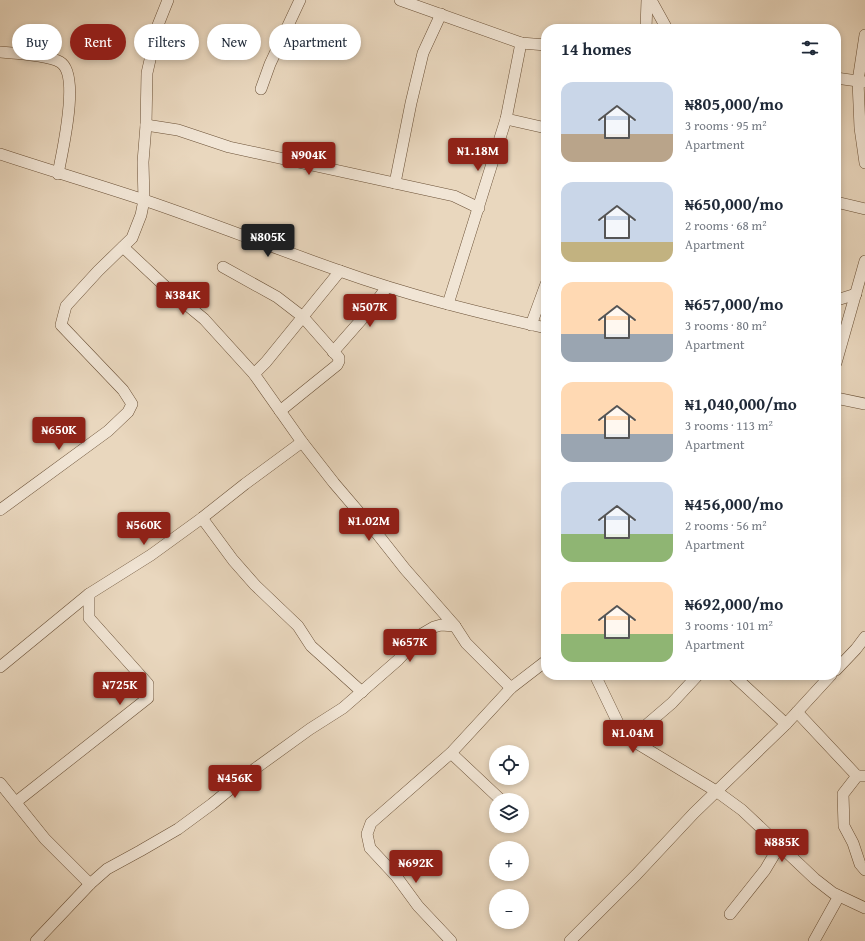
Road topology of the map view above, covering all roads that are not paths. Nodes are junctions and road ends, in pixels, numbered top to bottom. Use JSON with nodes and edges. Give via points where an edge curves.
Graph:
{"nodes":[{"id":1,"x":168,"y":0,"type":"edge"},
{"id":2,"x":300,"y":0,"type":"edge"},
{"id":3,"x":400,"y":0,"type":"edge"},
{"id":4,"x":647,"y":0,"type":"edge"},
{"id":5,"x":652,"y":0,"type":"edge"},
{"id":6,"x":441,"y":14,"type":"junction"},
{"id":7,"x":646,"y":24,"type":"edge"},
{"id":8,"x":664,"y":24,"type":"edge"},
{"id":9,"x":865,"y":35,"type":"edge"},
{"id":10,"x":522,"y":43,"type":"junction"},
{"id":11,"x":541,"y":45,"type":"edge"},
{"id":12,"x":0,"y":52,"type":"edge"},
{"id":13,"x":841,"y":79,"type":"edge"},
{"id":14,"x":862,"y":82,"type":"edge"},
{"id":15,"x":261,"y":89,"type":"dead end"},
{"id":16,"x":506,"y":119,"type":"junction"},
{"id":17,"x":146,"y":125,"type":"junction"},
{"id":18,"x":541,"y":127,"type":"edge"},
{"id":19,"x":0,"y":154,"type":"edge"},
{"id":20,"x":865,"y":163,"type":"edge"},
{"id":21,"x":58,"y":174,"type":"junction"},
{"id":22,"x":395,"y":183,"type":"junction"},
{"id":23,"x":144,"y":200,"type":"junction"},
{"id":24,"x":841,"y":203,"type":"edge"},
{"id":25,"x":479,"y":208,"type":"junction"},
{"id":26,"x":865,"y":209,"type":"edge"},
{"id":27,"x":123,"y":247,"type":"junction"},
{"id":28,"x":865,"y":260,"type":"edge"},
{"id":29,"x":223,"y":267,"type":"dead end"},
{"id":30,"x":340,"y":271,"type":"junction"},
{"id":31,"x":387,"y":287,"type":"junction"},
{"id":32,"x":856,"y":294,"type":"junction"},
{"id":33,"x":541,"y":298,"type":"edge"},
{"id":34,"x":841,"y":298,"type":"edge"},
{"id":35,"x":841,"y":303,"type":"edge"},
{"id":36,"x":448,"y":304,"type":"junction"},
{"id":37,"x":850,"y":313,"type":"junction"},
{"id":38,"x":303,"y":317,"type":"junction"},
{"id":39,"x":531,"y":325,"type":"junction"},
{"id":40,"x":541,"y":327,"type":"edge"},
{"id":41,"x":841,"y":345,"type":"edge"},
{"id":42,"x":333,"y":352,"type":"junction"},
{"id":43,"x":254,"y":374,"type":"junction"},
{"id":44,"x":841,"y":399,"type":"edge"},
{"id":45,"x":865,"y":404,"type":"edge"},
{"id":46,"x":280,"y":411,"type":"junction"},
{"id":47,"x":302,"y":442,"type":"junction"},
{"id":48,"x":0,"y":510,"type":"edge"},
{"id":49,"x":202,"y":518,"type":"junction"},
{"id":50,"x":89,"y":594,"type":"junction"},
{"id":51,"x":455,"y":626,"type":"junction"},
{"id":52,"x":865,"y":636,"type":"edge"},
{"id":53,"x":541,"y":664,"type":"edge"},
{"id":54,"x":841,"y":665,"type":"edge"},
{"id":55,"x":0,"y":667,"type":"edge"},
{"id":56,"x":597,"y":680,"type":"edge"},
{"id":57,"x":693,"y":680,"type":"edge"},
{"id":58,"x":738,"y":680,"type":"edge"},
{"id":59,"x":826,"y":680,"type":"edge"},
{"id":60,"x":511,"y":688,"type":"junction"},
{"id":61,"x":362,"y":692,"type":"junction"},
{"id":62,"x":796,"y":712,"type":"junction"},
{"id":63,"x":786,"y":724,"type":"junction"},
{"id":64,"x":630,"y":739,"type":"junction"},
{"id":65,"x":451,"y":753,"type":"junction"},
{"id":66,"x":861,"y":776,"type":"edge"},
{"id":67,"x":0,"y":783,"type":"edge"},
{"id":68,"x":716,"y":791,"type":"junction"},
{"id":69,"x":494,"y":793,"type":"edge"},
{"id":70,"x":16,"y":802,"type":"junction"},
{"id":71,"x":780,"y":845,"type":"junction"},
{"id":72,"x":865,"y":870,"type":"edge"},
{"id":73,"x":90,"y":884,"type":"junction"},
{"id":74,"x":839,"y":896,"type":"junction"},
{"id":75,"x":865,"y":908,"type":"edge"},
{"id":76,"x":730,"y":914,"type":"dead end"},
{"id":77,"x":575,"y":939,"type":"edge"},
{"id":78,"x":36,"y":941,"type":"edge"},
{"id":79,"x":451,"y":941,"type":"edge"},
{"id":80,"x":814,"y":941,"type":"edge"}],
"edges":[{"from":1,"to":17,"type":"street","via":[[158,25],[148,73]]},
{"from":2,"to":15,"type":"street"},
{"from":3,"to":6,"type":"street"},
{"from":4,"to":7,"type":"street"},
{"from":5,"to":8,"type":"street"},
{"from":6,"to":10,"type":"street"},
{"from":6,"to":22,"type":"street","via":[[423,53]]},
{"from":9,"to":14,"type":"street"},
{"from":10,"to":11,"type":"street"},
{"from":10,"to":16,"type":"street"},
{"from":12,"to":21,"type":"street","via":[[48,58],[60,62],[68,69],[68,116]]},
{"from":13,"to":14,"type":"street"},
{"from":14,"to":20,"type":"street","via":[[860,128]]},
{"from":16,"to":18,"type":"street"},
{"from":16,"to":25,"type":"street"},
{"from":17,"to":22,"type":"street","via":[[178,130],[229,147]]},
{"from":17,"to":23,"type":"street","via":[[143,162]]},
{"from":19,"to":21,"type":"street"},
{"from":21,"to":23,"type":"street"},
{"from":22,"to":25,"type":"street","via":[[454,196]]},
{"from":23,"to":27,"type":"street","via":[[132,238]]},
{"from":23,"to":30,"type":"street"},
{"from":24,"to":26,"type":"street"},
{"from":25,"to":36,"type":"street"},
{"from":27,"to":43,"type":"street","via":[[204,319]]},
{"from":27,"to":48,"type":"street","via":[[66,306],[61,325],[123,390],[132,404],[128,412],[108,431]]},
{"from":28,"to":32,"type":"street"},
{"from":29,"to":38,"type":"street","via":[[277,296]]},
{"from":30,"to":31,"type":"street"},
{"from":30,"to":38,"type":"street"},
{"from":31,"to":36,"type":"street"},
{"from":31,"to":42,"type":"street"},
{"from":32,"to":34,"type":"street"},
{"from":32,"to":37,"type":"street"},
{"from":33,"to":39,"type":"street"},
{"from":35,"to":37,"type":"street"},
{"from":36,"to":39,"type":"street"},
{"from":37,"to":41,"type":"street"},
{"from":38,"to":42,"type":"street"},
{"from":38,"to":43,"type":"street"},
{"from":39,"to":40,"type":"street"},
{"from":42,"to":46,"type":"street","via":[[339,361],[337,365]]},
{"from":43,"to":46,"type":"street"},
{"from":44,"to":45,"type":"street"},
{"from":46,"to":47,"type":"street"},
{"from":47,"to":49,"type":"street"},
{"from":47,"to":51,"type":"street","via":[[405,569]]},
{"from":49,"to":50,"type":"street","via":[[151,555]]},
{"from":49,"to":61,"type":"street","via":[[233,560],[298,626],[311,646]]},
{"from":50,"to":55,"type":"street"},
{"from":50,"to":70,"type":"street","via":[[89,618],[148,684],[148,698]]},
{"from":51,"to":60,"type":"street","via":[[466,643]]},
{"from":51,"to":61,"type":"street","via":[[441,625],[422,634],[398,660]]},
{"from":52,"to":54,"type":"street"},
{"from":53,"to":60,"type":"street"},
{"from":56,"to":64,"type":"street","via":[[619,725]]},
{"from":57,"to":64,"type":"street","via":[[672,703]]},
{"from":58,"to":63,"type":"street"},
{"from":59,"to":62,"type":"street"},
{"from":60,"to":65,"type":"street"},
{"from":61,"to":73,"type":"street","via":[[256,768],[178,829],[106,869]]},
{"from":62,"to":63,"type":"street"},
{"from":62,"to":66,"type":"street"},
{"from":63,"to":68,"type":"street"},
{"from":64,"to":68,"type":"street"},
{"from":65,"to":69,"type":"street"},
{"from":65,"to":79,"type":"street","via":[[371,823],[367,834],[370,848]]},
{"from":66,"to":72,"type":"street","via":[[843,794],[844,826]]},
{"from":67,"to":70,"type":"street"},
{"from":68,"to":71,"type":"street","via":[[742,810]]},
{"from":68,"to":77,"type":"street"},
{"from":70,"to":73,"type":"street","via":[[45,839]]},
{"from":71,"to":74,"type":"street","via":[[815,879]]},
{"from":71,"to":76,"type":"street","via":[[765,870]]},
{"from":73,"to":78,"type":"street"},
{"from":74,"to":75,"type":"street"},
{"from":74,"to":80,"type":"street"}]}
